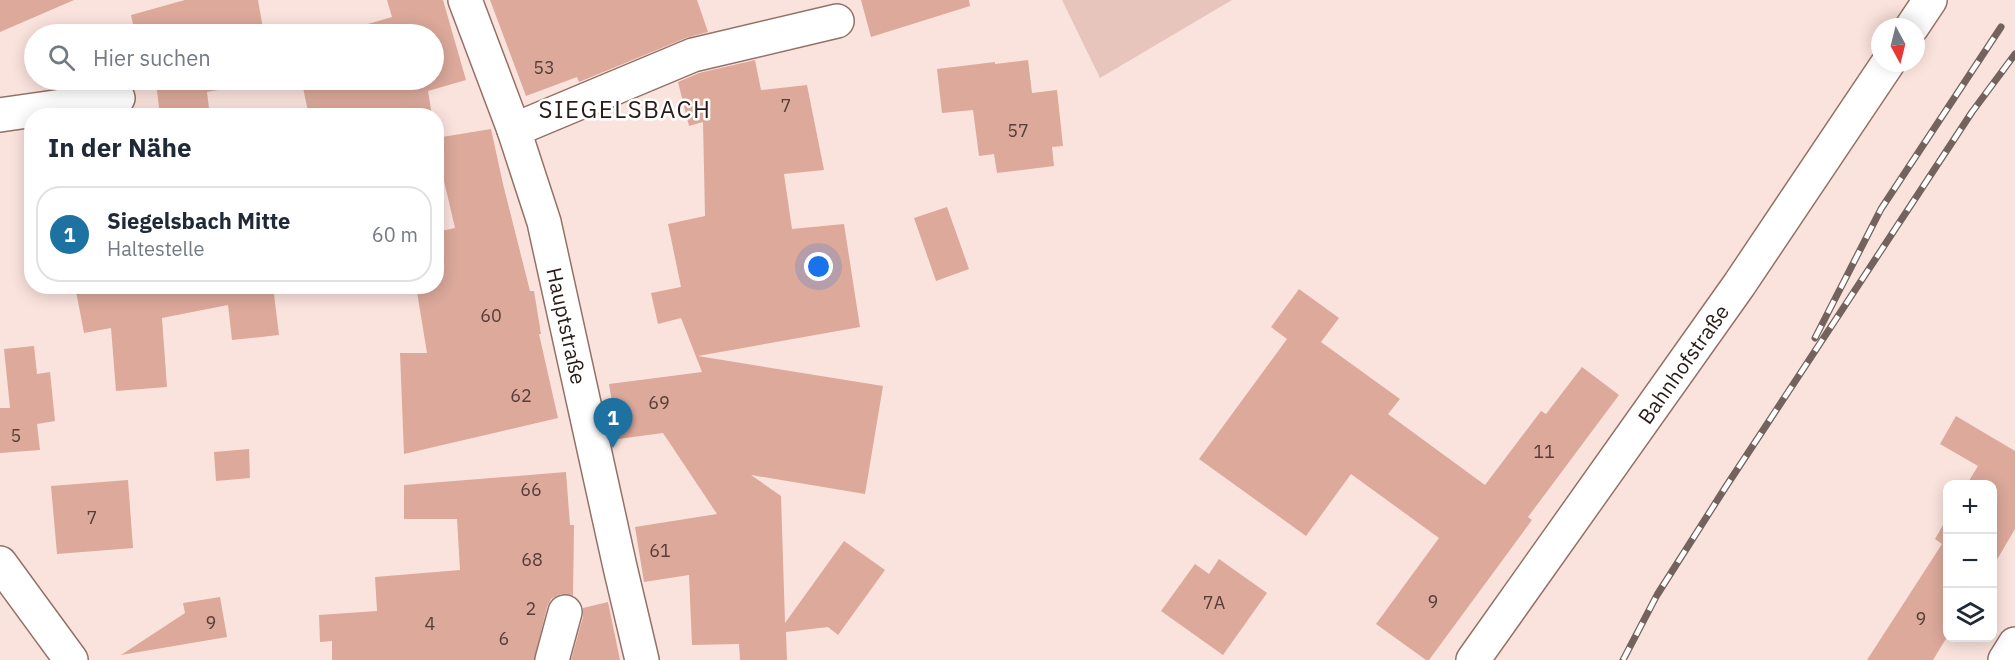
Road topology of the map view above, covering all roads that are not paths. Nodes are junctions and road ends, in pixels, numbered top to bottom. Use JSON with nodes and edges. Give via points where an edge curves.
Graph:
{"nodes":[{"id":1,"x":465,"y":0,"type":"edge"},
{"id":2,"x":1930,"y":0,"type":"edge"},
{"id":3,"x":1918,"y":18,"type":"edge"},
{"id":4,"x":837,"y":21,"type":"dead end"},
{"id":5,"x":1882,"y":72,"type":"edge"},
{"id":6,"x":118,"y":98,"type":"dead end"},
{"id":7,"x":49,"y":108,"type":"edge"},
{"id":8,"x":24,"y":112,"type":"edge"},
{"id":9,"x":0,"y":115,"type":"edge"},
{"id":10,"x":514,"y":130,"type":"junction"},
{"id":11,"x":0,"y":563,"type":"edge"},
{"id":12,"x":566,"y":612,"type":"dead end"},
{"id":13,"x":2015,"y":644,"type":"edge"},
{"id":14,"x":71,"y":660,"type":"edge"},
{"id":15,"x":552,"y":660,"type":"edge"},
{"id":16,"x":642,"y":660,"type":"edge"},
{"id":17,"x":1473,"y":660,"type":"edge"},
{"id":18,"x":2005,"y":660,"type":"edge"}],
"edges":[{"from":1,"to":10,"type":"street","name":"Hauptstraße"},
{"from":2,"to":3,"type":"street"},
{"from":4,"to":10,"type":"street","via":[[693,55]]},
{"from":5,"to":17,"type":"street","name":"Bahnhofstraße","via":[[1739,285]]},
{"from":6,"to":7,"type":"street"},
{"from":8,"to":9,"type":"street"},
{"from":10,"to":16,"type":"street","name":"Hauptstraße","via":[[546,229]]},
{"from":11,"to":14,"type":"street"},
{"from":12,"to":15,"type":"street"},
{"from":13,"to":18,"type":"street"}]}
